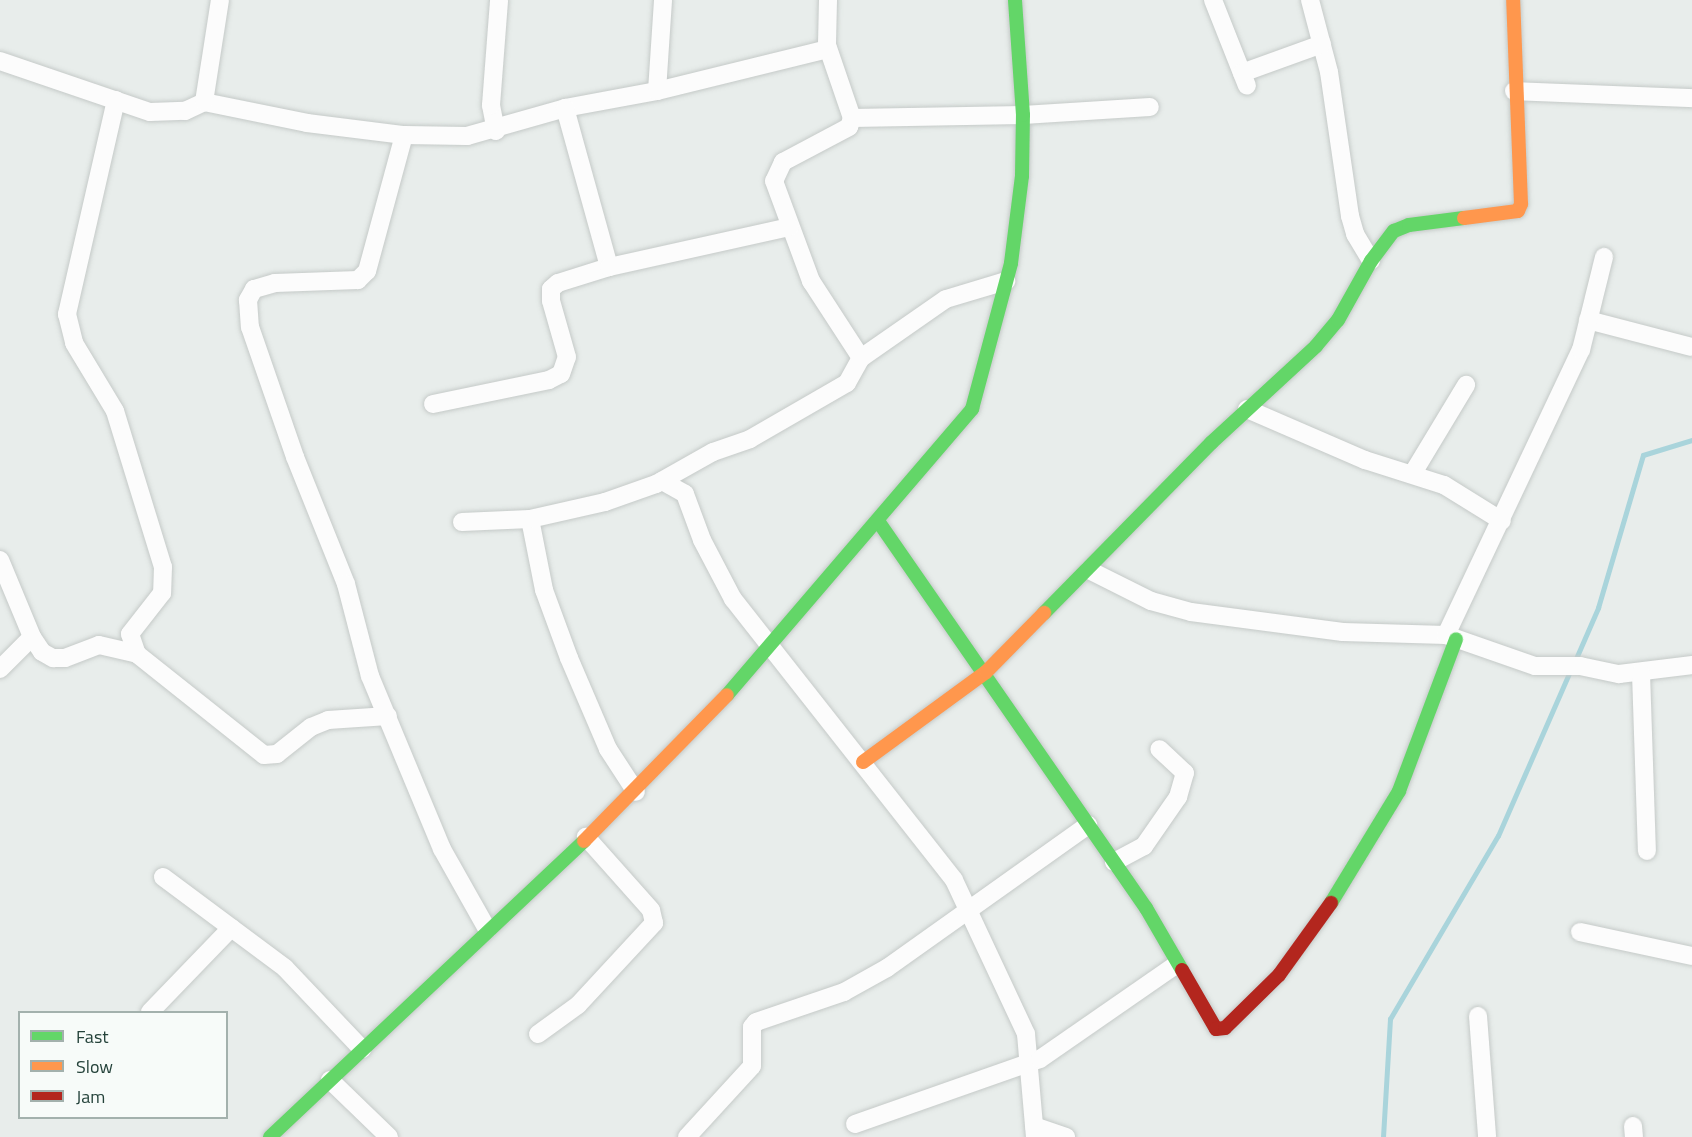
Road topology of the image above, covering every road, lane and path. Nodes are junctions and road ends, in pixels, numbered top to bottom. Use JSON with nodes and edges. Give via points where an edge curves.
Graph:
{"nodes":[{"id":1,"x":220,"y":0,"type":"edge"},
{"id":2,"x":499,"y":0,"type":"edge"},
{"id":3,"x":663,"y":0,"type":"edge"},
{"id":4,"x":828,"y":0,"type":"edge"},
{"id":5,"x":1015,"y":0,"type":"edge"},
{"id":6,"x":1214,"y":0,"type":"edge"},
{"id":7,"x":1310,"y":0,"type":"edge"},
{"id":8,"x":1513,"y":0,"type":"edge"},
{"id":9,"x":1322,"y":44,"type":"junction"},
{"id":10,"x":828,"y":49,"type":"junction"},
{"id":11,"x":0,"y":61,"type":"edge"},
{"id":12,"x":657,"y":91,"type":"junction"},
{"id":13,"x":1514,"y":91,"type":"junction"},
{"id":14,"x":1692,"y":98,"type":"edge"},
{"id":15,"x":116,"y":100,"type":"junction"},
{"id":16,"x":204,"y":102,"type":"junction"},
{"id":17,"x":1150,"y":107,"type":"dead end"},
{"id":18,"x":565,"y":108,"type":"junction"},
{"id":19,"x":1023,"y":115,"type":"junction"},
{"id":20,"x":852,"y":118,"type":"junction"},
{"id":21,"x":496,"y":131,"type":"junction"},
{"id":22,"x":404,"y":135,"type":"junction"},
{"id":23,"x":790,"y":227,"type":"junction"},
{"id":24,"x":1604,"y":257,"type":"dead end"},
{"id":25,"x":1371,"y":261,"type":"junction"},
{"id":26,"x":609,"y":267,"type":"junction"},
{"id":27,"x":1006,"y":281,"type":"junction"},
{"id":28,"x":1588,"y":320,"type":"junction"},
{"id":29,"x":1692,"y":347,"type":"edge"},
{"id":30,"x":861,"y":358,"type":"junction"},
{"id":31,"x":1466,"y":385,"type":"dead end"},
{"id":32,"x":433,"y":404,"type":"dead end"},
{"id":33,"x":1247,"y":409,"type":"junction"},
{"id":34,"x":700,"y":459,"type":"junction"},
{"id":35,"x":1413,"y":473,"type":"junction"},
{"id":36,"x":662,"y":481,"type":"junction"},
{"id":37,"x":685,"y":494,"type":"junction"},
{"id":38,"x":530,"y":519,"type":"junction"},
{"id":39,"x":878,"y":521,"type":"junction"},
{"id":40,"x":1502,"y":521,"type":"junction"},
{"id":41,"x":462,"y":522,"type":"dead end"},
{"id":42,"x":0,"y":560,"type":"edge"},
{"id":43,"x":1089,"y":570,"type":"junction"},
{"id":44,"x":32,"y":637,"type":"junction"},
{"id":45,"x":1451,"y":637,"type":"junction"},
{"id":46,"x":771,"y":644,"type":"junction"},
{"id":47,"x":137,"y":654,"type":"junction"},
{"id":48,"x":1692,"y":665,"type":"edge"},
{"id":49,"x":0,"y":669,"type":"edge"},
{"id":50,"x":986,"y":672,"type":"junction"},
{"id":51,"x":1641,"y":673,"type":"junction"},
{"id":52,"x":388,"y":717,"type":"junction"},
{"id":53,"x":1159,"y":748,"type":"dead end"},
{"id":54,"x":863,"y":762,"type":"junction"},
{"id":55,"x":636,"y":792,"type":"junction"},
{"id":56,"x":1088,"y":825,"type":"junction"},
{"id":57,"x":586,"y":837,"type":"junction"},
{"id":58,"x":1647,"y":851,"type":"dead end"},
{"id":59,"x":1114,"y":862,"type":"junction"},
{"id":60,"x":163,"y":877,"type":"dead end"},
{"id":61,"x":969,"y":910,"type":"junction"},
{"id":62,"x":231,"y":928,"type":"junction"},
{"id":63,"x":487,"y":929,"type":"junction"},
{"id":64,"x":1580,"y":932,"type":"dead end"},
{"id":65,"x":1692,"y":956,"type":"edge"},
{"id":66,"x":1176,"y":965,"type":"junction"},
{"id":67,"x":151,"y":1011,"type":"edge"},
{"id":68,"x":1478,"y":1017,"type":"dead end"},
{"id":69,"x":538,"y":1034,"type":"dead end"},
{"id":70,"x":363,"y":1049,"type":"junction"},
{"id":71,"x":1031,"y":1063,"type":"junction"},
{"id":72,"x":330,"y":1080,"type":"junction"},
{"id":73,"x":855,"y":1124,"type":"dead end"},
{"id":74,"x":1035,"y":1132,"type":"edge"},
{"id":75,"x":270,"y":1137,"type":"edge"},
{"id":76,"x":389,"y":1137,"type":"edge"},
{"id":77,"x":687,"y":1137,"type":"edge"},
{"id":78,"x":1066,"y":1137,"type":"edge"},
{"id":79,"x":1487,"y":1137,"type":"edge"}],
"edges":[{"from":1,"to":16,"type":"street"},
{"from":2,"to":21,"type":"street","via":[[491,105]]},
{"from":3,"to":12,"type":"street"},
{"from":4,"to":10,"type":"street"},
{"from":5,"to":19,"type":"street"},
{"from":6,"to":9,"type":"street","via":[[1245,80]]},
{"from":7,"to":9,"type":"street"},
{"from":8,"to":13,"type":"street"},
{"from":9,"to":25,"type":"street","via":[[1350,216],[1355,234]]},
{"from":10,"to":12,"type":"street"},
{"from":10,"to":20,"type":"street"},
{"from":11,"to":15,"type":"street"},
{"from":12,"to":18,"type":"street"},
{"from":13,"to":14,"type":"street"},
{"from":13,"to":25,"type":"street","via":[[1521,204],[1518,211],[1408,225],[1394,231]]},
{"from":15,"to":16,"type":"street","via":[[167,113],[185,111]]},
{"from":15,"to":47,"type":"street","via":[[67,314],[74,343],[115,411],[163,567],[162,593],[130,634]]},
{"from":16,"to":22,"type":"street","via":[[307,123]]},
{"from":17,"to":19,"type":"street"},
{"from":18,"to":21,"type":"street"},
{"from":18,"to":26,"type":"street"},
{"from":19,"to":20,"type":"street"},
{"from":19,"to":27,"type":"street","via":[[1022,176]]},
{"from":20,"to":23,"type":"street","via":[[844,133],[794,155],[777,170],[774,180]]},
{"from":21,"to":22,"type":"street","via":[[467,136]]},
{"from":22,"to":52,"type":"street","via":[[367,272],[358,280],[275,283],[254,289],[248,300],[250,327],[294,457],[346,584],[370,676]]},
{"from":23,"to":26,"type":"street"},
{"from":23,"to":30,"type":"street","via":[[811,281]]},
{"from":24,"to":28,"type":"street"},
{"from":25,"to":33,"type":"street","via":[[1338,320]]},
{"from":26,"to":32,"type":"street","via":[[551,289],[567,357],[561,374],[549,380]]},
{"from":27,"to":30,"type":"street","via":[[946,299]]},
{"from":27,"to":39,"type":"street","via":[[972,409]]},
{"from":28,"to":29,"type":"street"},
{"from":28,"to":40,"type":"street","via":[[1581,350]]},
{"from":30,"to":34,"type":"street","via":[[847,384],[750,439]]},
{"from":31,"to":35,"type":"street"},
{"from":33,"to":35,"type":"street","via":[[1365,460]]},
{"from":33,"to":43,"type":"street"},
{"from":34,"to":36,"type":"street"},
{"from":34,"to":37,"type":"street"},
{"from":35,"to":40,"type":"street","via":[[1444,485]]},
{"from":36,"to":37,"type":"street"},
{"from":36,"to":38,"type":"street","via":[[626,496]]},
{"from":37,"to":46,"type":"street","via":[[702,540],[733,599]]},
{"from":38,"to":41,"type":"street"},
{"from":38,"to":55,"type":"street","via":[[544,590],[569,658],[608,749]]},
{"from":39,"to":46,"type":"street"},
{"from":39,"to":50,"type":"street"},
{"from":40,"to":45,"type":"street"},
{"from":42,"to":44,"type":"street"},
{"from":43,"to":45,"type":"street","via":[[1151,601],[1191,612],[1343,632]]},
{"from":43,"to":50,"type":"street"},
{"from":44,"to":47,"type":"street","via":[[53,658],[99,645]]},
{"from":44,"to":49,"type":"street"},
{"from":45,"to":51,"type":"street","via":[[1535,666],[1581,666],[1619,674]]},
{"from":45,"to":66,"type":"street","via":[[1434,706],[1399,791],[1344,884],[1280,975],[1225,1028],[1216,1029]]},
{"from":46,"to":54,"type":"street"},
{"from":46,"to":55,"type":"street"},
{"from":47,"to":52,"type":"street","via":[[264,755],[277,754],[311,727],[328,720]]},
{"from":48,"to":51,"type":"street"},
{"from":50,"to":54,"type":"street"},
{"from":50,"to":56,"type":"street"},
{"from":51,"to":58,"type":"street"},
{"from":52,"to":63,"type":"street","via":[[442,849]]},
{"from":53,"to":59,"type":"street","via":[[1185,773],[1178,797],[1144,846]]},
{"from":54,"to":61,"type":"street","via":[[932,848]]},
{"from":55,"to":57,"type":"street"},
{"from":56,"to":59,"type":"street"},
{"from":56,"to":61,"type":"street"},
{"from":57,"to":63,"type":"street"},
{"from":57,"to":69,"type":"street","via":[[651,910],[654,923],[578,1005]]},
{"from":59,"to":66,"type":"street","via":[[1146,908]]},
{"from":60,"to":62,"type":"street"},
{"from":61,"to":71,"type":"street","via":[[1026,1034]]},
{"from":61,"to":77,"type":"street","via":[[887,968],[844,992],[756,1022],[752,1027],[752,1066]]},
{"from":62,"to":67,"type":"street"},
{"from":62,"to":70,"type":"street","via":[[285,968]]},
{"from":63,"to":70,"type":"street"},
{"from":64,"to":65,"type":"street"},
{"from":66,"to":71,"type":"street"},
{"from":68,"to":79,"type":"street"},
{"from":70,"to":72,"type":"street"},
{"from":71,"to":73,"type":"street"},
{"from":71,"to":74,"type":"street"},
{"from":72,"to":75,"type":"street"},
{"from":72,"to":76,"type":"street"},
{"from":74,"to":78,"type":"street"}]}
